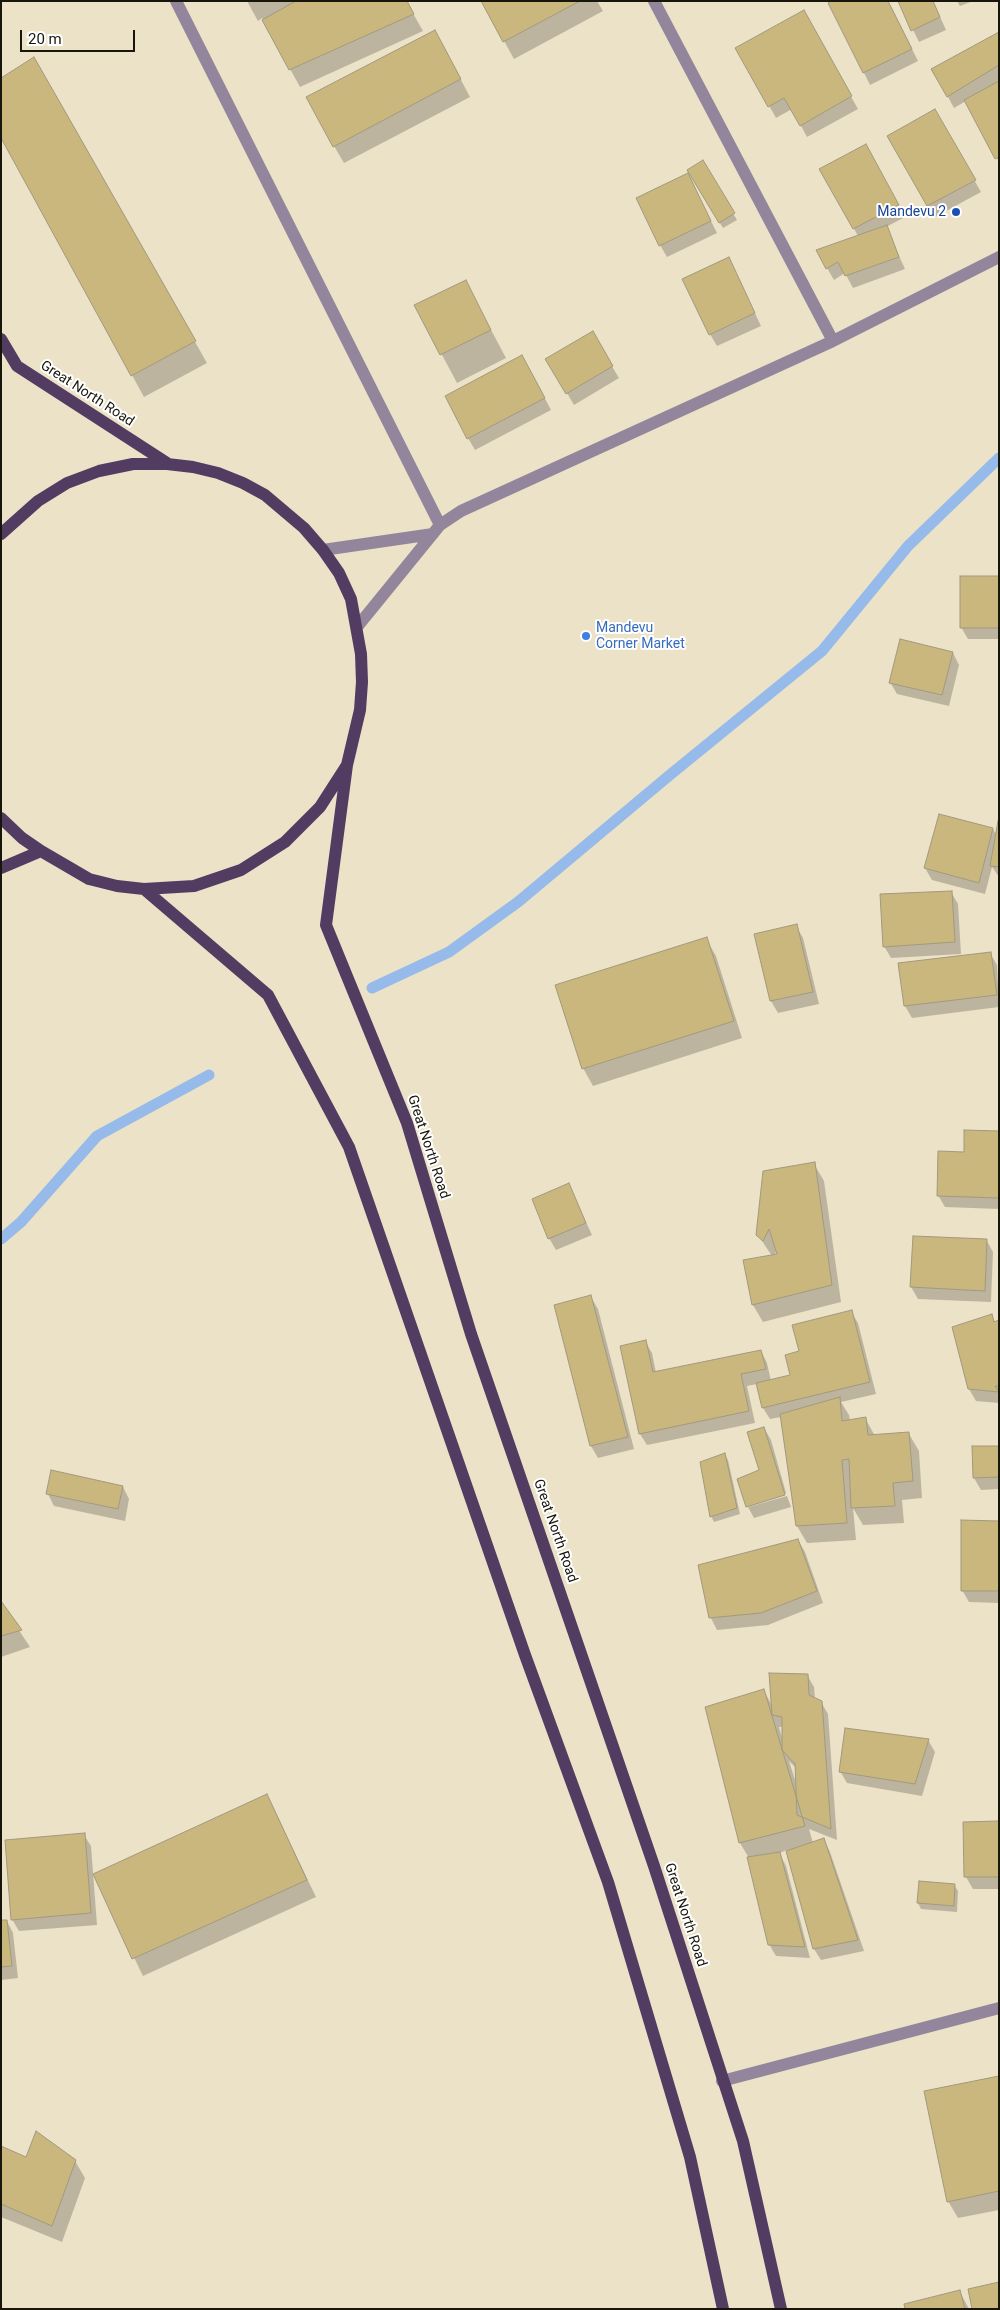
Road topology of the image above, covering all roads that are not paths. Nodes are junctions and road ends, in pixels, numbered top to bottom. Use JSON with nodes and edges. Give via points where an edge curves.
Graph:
{"nodes":[{"id":1,"x":176,"y":1,"type":"edge"},
{"id":2,"x":654,"y":1,"type":"edge"},
{"id":3,"x":999,"y":258,"type":"edge"},
{"id":4,"x":1,"y":339,"type":"edge"},
{"id":5,"x":833,"y":341,"type":"junction"},
{"id":6,"x":167,"y":464,"type":"junction"},
{"id":7,"x":436,"y":529,"type":"junction"},
{"id":8,"x":1,"y":534,"type":"edge"},
{"id":9,"x":324,"y":550,"type":"junction"},
{"id":10,"x":357,"y":626,"type":"junction"},
{"id":11,"x":347,"y":765,"type":"junction"},
{"id":12,"x":1,"y":818,"type":"edge"},
{"id":13,"x":41,"y":851,"type":"junction"},
{"id":14,"x":1,"y":868,"type":"edge"},
{"id":15,"x":144,"y":889,"type":"junction"},
{"id":16,"x":999,"y":2008,"type":"edge"},
{"id":17,"x":722,"y":2081,"type":"junction"},
{"id":18,"x":723,"y":2309,"type":"edge"},
{"id":19,"x":781,"y":2309,"type":"edge"}],
"edges":[{"from":1,"to":7,"type":"street"},
{"from":2,"to":5,"type":"street"},
{"from":3,"to":5,"type":"street"},
{"from":4,"to":6,"type":"main road","name":"Great North Road","via":[[17,366]]},
{"from":5,"to":7,"type":"street","via":[[461,511]]},
{"from":6,"to":8,"type":"main road","via":[[116,467],[67,483],[38,500]]},
{"from":6,"to":9,"type":"main road","via":[[218,473],[265,495],[286,511]]},
{"from":7,"to":9,"type":"street"},
{"from":7,"to":10,"type":"street"},
{"from":9,"to":10,"type":"main road","via":[[351,598]]},
{"from":10,"to":11,"type":"main road","via":[[362,682],[360,710]]},
{"from":11,"to":15,"type":"main road","via":[[320,807],[285,842],[241,870],[194,886]]},
{"from":11,"to":17,"type":"main road","name":"Great North Road","via":[[326,925],[407,1123],[471,1334],[654,1866]]},
{"from":12,"to":13,"type":"main road"},
{"from":13,"to":14,"type":"main road"},
{"from":13,"to":15,"type":"main road","via":[[89,878]]},
{"from":15,"to":18,"type":"main road","via":[[268,995],[349,1147],[525,1655],[608,1882],[690,2156]]},
{"from":16,"to":17,"type":"street"},
{"from":17,"to":19,"type":"main road","name":"Great North Road","via":[[743,2141]]}]}
